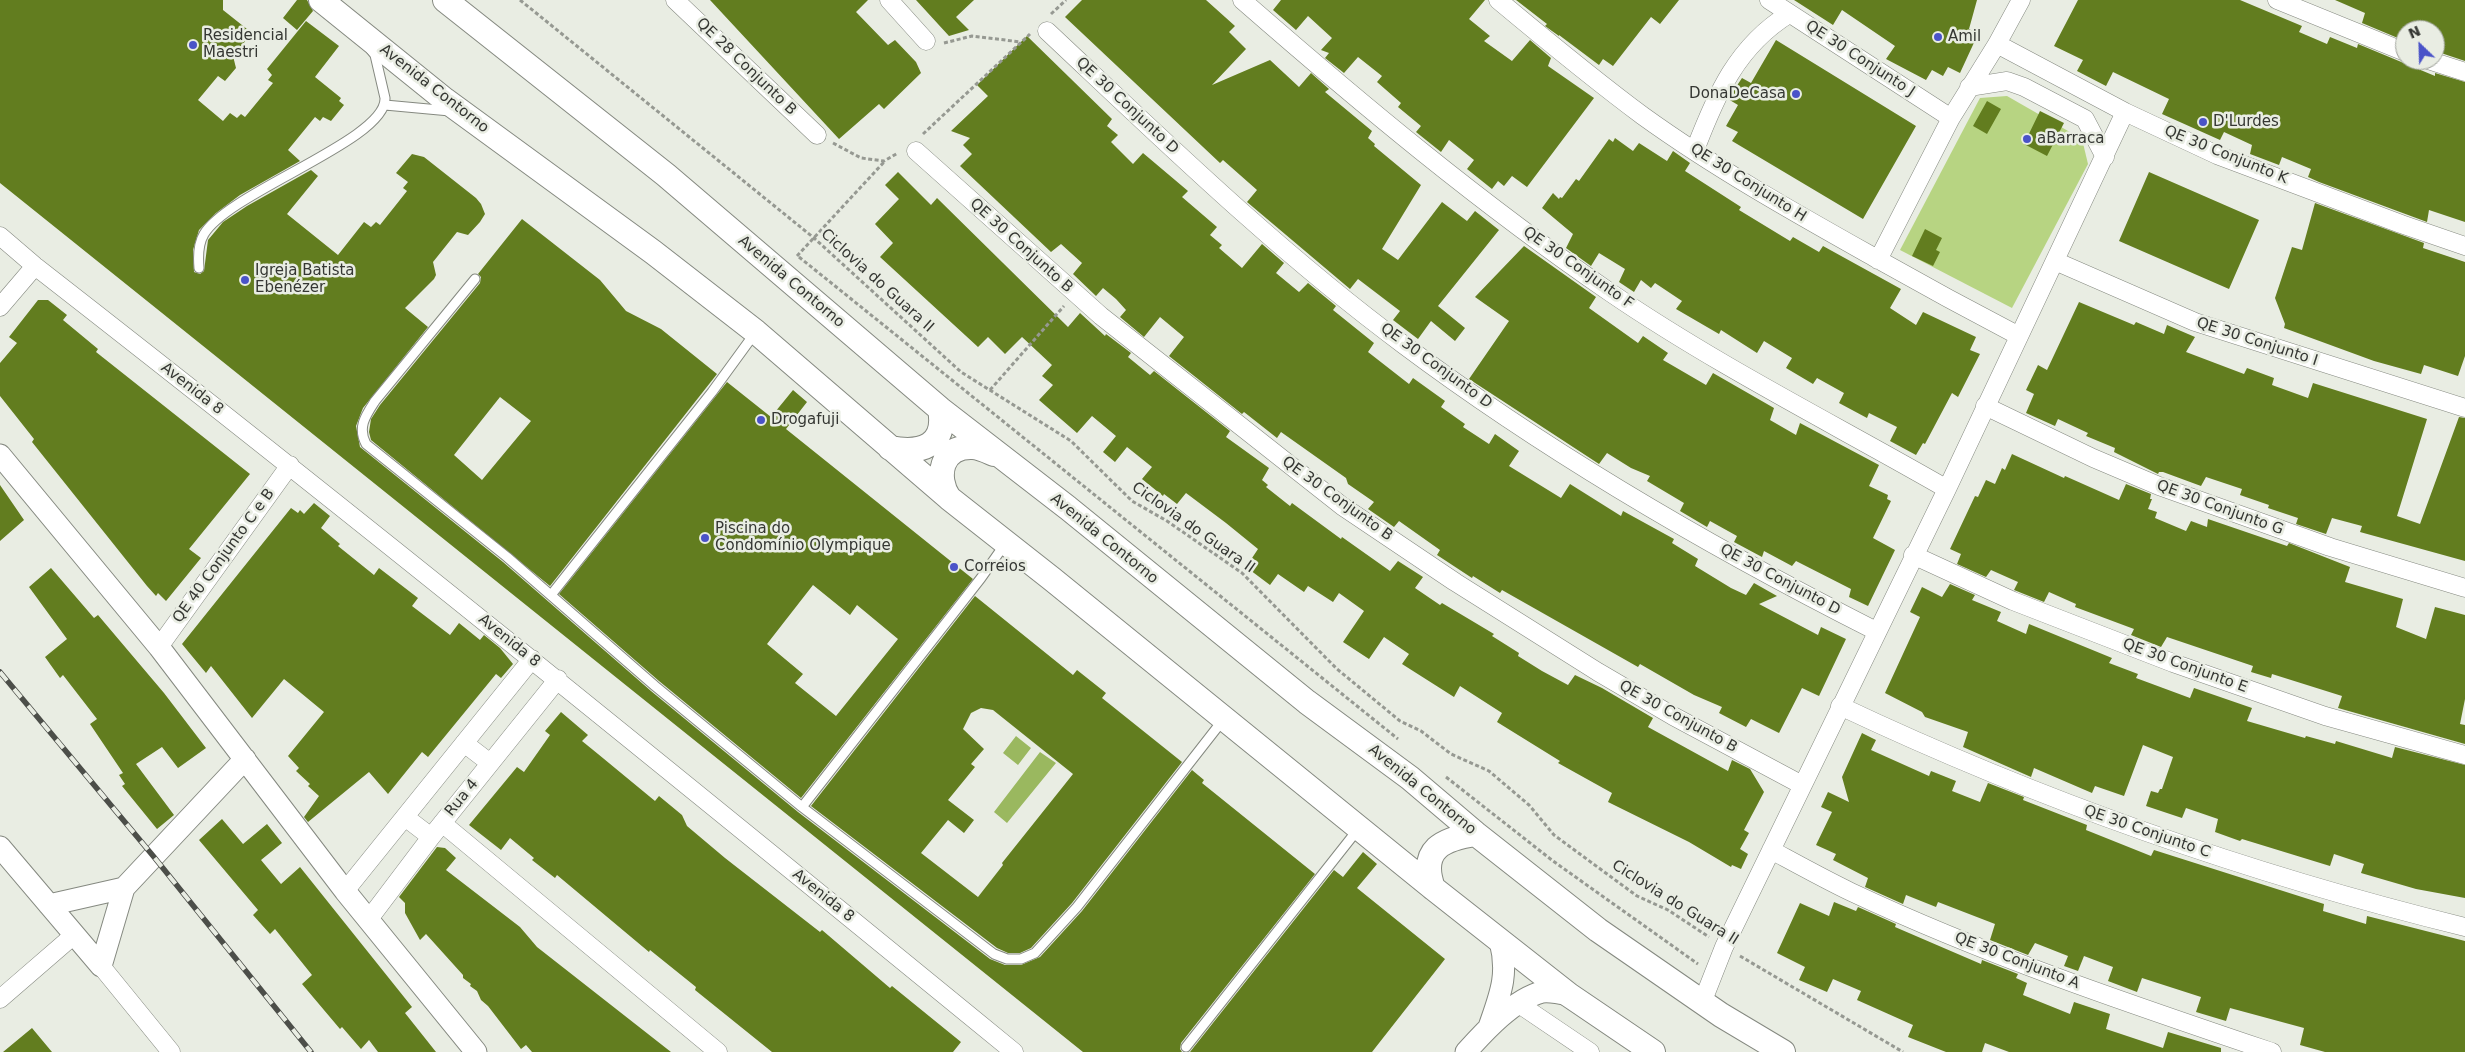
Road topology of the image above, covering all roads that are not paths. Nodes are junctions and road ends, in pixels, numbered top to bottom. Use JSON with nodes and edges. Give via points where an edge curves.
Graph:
{"nodes":[{"id":1,"x":321,"y":0,"type":"edge"},
{"id":2,"x":445,"y":0,"type":"edge"},
{"id":3,"x":675,"y":0,"type":"edge"},
{"id":4,"x":889,"y":0,"type":"edge"},
{"id":5,"x":1242,"y":0,"type":"edge"},
{"id":6,"x":1498,"y":0,"type":"edge"},
{"id":7,"x":1769,"y":0,"type":"edge"},
{"id":8,"x":2021,"y":0,"type":"edge"},
{"id":9,"x":2276,"y":0,"type":"edge"},
{"id":10,"x":1789,"y":14,"type":"junction"},
{"id":11,"x":1043,"y":26,"type":"road end"},
{"id":12,"x":355,"y":28,"type":"junction"},
{"id":13,"x":926,"y":42,"type":"road end"},
{"id":14,"x":1997,"y":44,"type":"junction"},
{"id":15,"x":2395,"y":48,"type":"edge"},
{"id":16,"x":2445,"y":66,"type":"edge"},
{"id":17,"x":2465,"y":72,"type":"edge"},
{"id":18,"x":1969,"y":87,"type":"junction"},
{"id":19,"x":385,"y":105,"type":"junction"},
{"id":20,"x":2125,"y":112,"type":"junction"},
{"id":21,"x":1951,"y":118,"type":"junction"},
{"id":22,"x":476,"y":122,"type":"junction"},
{"id":23,"x":817,"y":135,"type":"road end"},
{"id":24,"x":912,"y":146,"type":"road end"},
{"id":25,"x":1695,"y":150,"type":"junction"},
{"id":26,"x":2105,"y":157,"type":"junction"},
{"id":27,"x":0,"y":236,"type":"edge"},
{"id":28,"x":2465,"y":246,"type":"edge"},
{"id":29,"x":1878,"y":260,"type":"junction"},
{"id":30,"x":2056,"y":261,"type":"junction"},
{"id":31,"x":35,"y":266,"type":"junction"},
{"id":32,"x":199,"y":268,"type":"dead end"},
{"id":33,"x":475,"y":279,"type":"dead end"},
{"id":34,"x":0,"y":307,"type":"edge"},
{"id":35,"x":756,"y":332,"type":"junction"},
{"id":36,"x":2019,"y":336,"type":"junction"},
{"id":37,"x":1985,"y":406,"type":"junction"},
{"id":38,"x":2465,"y":408,"type":"edge"},
{"id":39,"x":940,"y":409,"type":"junction"},
{"id":40,"x":890,"y":448,"type":"junction"},
{"id":41,"x":996,"y":454,"type":"junction"},
{"id":42,"x":0,"y":455,"type":"edge"},
{"id":43,"x":290,"y":465,"type":"junction"},
{"id":44,"x":1947,"y":489,"type":"junction"},
{"id":45,"x":949,"y":498,"type":"junction"},
{"id":46,"x":1005,"y":544,"type":"junction"},
{"id":47,"x":1913,"y":555,"type":"junction"},
{"id":48,"x":2465,"y":588,"type":"edge"},
{"id":49,"x":551,"y":595,"type":"junction"},
{"id":50,"x":1876,"y":631,"type":"junction"},
{"id":51,"x":158,"y":647,"type":"junction"},
{"id":52,"x":532,"y":659,"type":"junction"},
{"id":53,"x":558,"y":679,"type":"junction"},
{"id":54,"x":1840,"y":706,"type":"junction"},
{"id":55,"x":1224,"y":719,"type":"junction"},
{"id":56,"x":464,"y":743,"type":"junction"},
{"id":57,"x":2465,"y":755,"type":"edge"},
{"id":58,"x":244,"y":759,"type":"junction"},
{"id":59,"x":490,"y":763,"type":"junction"},
{"id":60,"x":1802,"y":785,"type":"junction"},
{"id":61,"x":802,"y":807,"type":"junction"},
{"id":62,"x":405,"y":817,"type":"junction"},
{"id":63,"x":442,"y":823,"type":"junction"},
{"id":64,"x":1359,"y":828,"type":"junction"},
{"id":65,"x":1476,"y":834,"type":"junction"},
{"id":66,"x":431,"y":837,"type":"junction"},
{"id":67,"x":0,"y":847,"type":"edge"},
{"id":68,"x":1771,"y":850,"type":"junction"},
{"id":69,"x":124,"y":888,"type":"junction"},
{"id":70,"x":1433,"y":888,"type":"junction"},
{"id":71,"x":345,"y":891,"type":"junction"},
{"id":72,"x":48,"y":905,"type":"junction"},
{"id":73,"x":369,"y":919,"type":"junction"},
{"id":74,"x":2465,"y":927,"type":"edge"},
{"id":75,"x":74,"y":935,"type":"junction"},
{"id":76,"x":1500,"y":941,"type":"junction"},
{"id":77,"x":101,"y":966,"type":"junction"},
{"id":78,"x":1569,"y":994,"type":"junction"},
{"id":79,"x":0,"y":999,"type":"edge"},
{"id":80,"x":1702,"y":1002,"type":"junction"},
{"id":81,"x":1519,"y":1004,"type":"junction"},
{"id":82,"x":1489,"y":1027,"type":"junction"},
{"id":83,"x":1186,"y":1047,"type":"dead end"},
{"id":84,"x":171,"y":1052,"type":"edge"},
{"id":85,"x":476,"y":1052,"type":"edge"},
{"id":86,"x":718,"y":1052,"type":"edge"},
{"id":87,"x":1014,"y":1052,"type":"edge"},
{"id":88,"x":1466,"y":1052,"type":"edge"},
{"id":89,"x":1590,"y":1052,"type":"edge"},
{"id":90,"x":1653,"y":1052,"type":"edge"},
{"id":91,"x":1783,"y":1052,"type":"edge"},
{"id":92,"x":2272,"y":1052,"type":"edge"}],
"edges":[{"from":1,"to":12,"type":"main road","name":"Avenida Contorno"},
{"from":2,"to":39,"type":"main road","name":"Avenida Contorno","via":[[666,175]]},
{"from":3,"to":23,"type":"street","name":"QE 28 Conjunto B"},
{"from":4,"to":13,"type":"street"},
{"from":5,"to":44,"type":"street","name":"QE 30 Conjunto F","via":[[1391,128],[1611,292],[1703,352]]},
{"from":6,"to":25,"type":"street","name":"QE 30 Conjunto H","via":[[1637,111]]},
{"from":7,"to":10,"type":"street","name":"QE 30 Conjunto J"},
{"from":8,"to":14,"type":"street"},
{"from":9,"to":15,"type":"street"},
{"from":10,"to":21,"type":"street","name":"QE 30 Conjunto J"},
{"from":10,"to":25,"type":"street","via":[[1762,33],[1751,46],[1715,100]]},
{"from":11,"to":50,"type":"street","name":"QE 30 Conjunto D","via":[[1216,189],[1310,271],[1418,355],[1552,447],[1637,499],[1777,581]]},
{"from":12,"to":19,"type":"lane","via":[[375,55]]},
{"from":12,"to":22,"type":"main road","name":"Avenida Contorno"},
{"from":14,"to":18,"type":"street"},
{"from":14,"to":20,"type":"street","name":"QE 30 Conjunto K"},
{"from":16,"to":17,"type":"street"},
{"from":18,"to":21,"type":"street"},
{"from":18,"to":26,"type":"street","via":[[2007,82],[2024,87],[2085,120]]},
{"from":19,"to":22,"type":"lane","via":[[454,112]]},
{"from":19,"to":32,"type":"lane","via":[[370,124],[355,135],[325,155],[258,190],[216,220],[203,235],[198,252]]},
{"from":20,"to":26,"type":"street"},
{"from":20,"to":28,"type":"street","name":"QE 30 Conjunto K","via":[[2218,155]]},
{"from":21,"to":29,"type":"street"},
{"from":22,"to":35,"type":"main road","name":"Avenida Contorno"},
{"from":24,"to":60,"type":"street","name":"QE 30 Conjunto B","via":[[1075,294],[1359,518],[1598,672]]},
{"from":25,"to":29,"type":"street","name":"QE 30 Conjunto H","via":[[1821,229]]},
{"from":26,"to":30,"type":"street"},
{"from":27,"to":31,"type":"street","name":"Avenida 8"},
{"from":29,"to":36,"type":"street","name":"QE 30 Conjunto H"},
{"from":30,"to":36,"type":"street"},
{"from":30,"to":38,"type":"street","name":"QE 30 Conjunto I","via":[[2195,322]]},
{"from":31,"to":34,"type":"street"},
{"from":31,"to":43,"type":"street","name":"Avenida 8"},
{"from":33,"to":49,"type":"lane","via":[[375,400],[362,423],[362,436],[366,444],[508,556]]},
{"from":35,"to":40,"type":"main road","name":"Avenida Contorno"},
{"from":35,"to":49,"type":"lane"},
{"from":36,"to":37,"type":"street"},
{"from":37,"to":44,"type":"street"},
{"from":37,"to":48,"type":"street","name":"QE 30 Conjunto G","via":[[2159,486],[2330,547]]},
{"from":39,"to":40,"type":"main road","via":[[940,430],[926,447],[916,451]]},
{"from":39,"to":41,"type":"main road","name":"Avenida Contorno"},
{"from":40,"to":45,"type":"main road","name":"Avenida Contorno"},
{"from":41,"to":45,"type":"main road","via":[[972,447],[950,455],[940,477]]},
{"from":41,"to":65,"type":"main road","name":"Avenida Contorno","via":[[1068,508],[1308,702],[1410,778]]},
{"from":42,"to":51,"type":"street"},
{"from":43,"to":51,"type":"street","name":"QE 40 Conjunto C e B"},
{"from":43,"to":52,"type":"street","name":"Avenida 8"},
{"from":44,"to":47,"type":"street"},
{"from":45,"to":46,"type":"main road","name":"Avenida Contorno"},
{"from":46,"to":55,"type":"main road","name":"Avenida Contorno"},
{"from":46,"to":61,"type":"lane"},
{"from":47,"to":50,"type":"street"},
{"from":47,"to":57,"type":"street","name":"QE 30 Conjunto E","via":[[2040,612],[2174,663],[2324,716]]},
{"from":49,"to":61,"type":"lane"},
{"from":50,"to":54,"type":"street"},
{"from":51,"to":58,"type":"street"},
{"from":52,"to":53,"type":"street","name":"Avenida 8"},
{"from":52,"to":56,"type":"street"},
{"from":53,"to":59,"type":"street","name":"Rua 4"},
{"from":53,"to":87,"type":"street","name":"Avenida 8"},
{"from":54,"to":60,"type":"street"},
{"from":54,"to":74,"type":"street","name":"QE 30 Conjunto C","via":[[1921,744],[2090,814],[2301,881]]},
{"from":55,"to":61,"type":"lane","via":[[1077,907],[1035,953],[1021,959],[1007,960],[994,954]]},
{"from":55,"to":64,"type":"main road","name":"Avenida Contorno"},
{"from":56,"to":59,"type":"street"},
{"from":56,"to":62,"type":"street"},
{"from":58,"to":69,"type":"street"},
{"from":58,"to":71,"type":"street"},
{"from":59,"to":63,"type":"street","name":"Rua 4"},
{"from":60,"to":68,"type":"street"},
{"from":62,"to":66,"type":"street"},
{"from":62,"to":71,"type":"street"},
{"from":63,"to":66,"type":"street","name":"Rua 4"},
{"from":63,"to":86,"type":"street"},
{"from":64,"to":70,"type":"main road","name":"Avenida Contorno"},
{"from":64,"to":83,"type":"lane"},
{"from":65,"to":70,"type":"main road","via":[[1446,840],[1435,849],[1428,868]]},
{"from":65,"to":80,"type":"main road","name":"Avenida Contorno","via":[[1598,930]]},
{"from":66,"to":73,"type":"street","name":"Rua 4"},
{"from":67,"to":72,"type":"street"},
{"from":68,"to":80,"type":"street","via":[[1724,947]]},
{"from":68,"to":92,"type":"street","name":"QE 30 Conjunto A","via":[[1850,892],[1965,942],[2078,986]]},
{"from":69,"to":72,"type":"street"},
{"from":69,"to":77,"type":"street"},
{"from":70,"to":76,"type":"main road","name":"Avenida Contorno"},
{"from":71,"to":73,"type":"street"},
{"from":72,"to":75,"type":"street"},
{"from":73,"to":85,"type":"street"},
{"from":75,"to":77,"type":"street"},
{"from":75,"to":79,"type":"street"},
{"from":76,"to":78,"type":"main road","name":"Avenida Contorno"},
{"from":76,"to":82,"type":"street","via":[[1504,981]]},
{"from":77,"to":84,"type":"street"},
{"from":78,"to":81,"type":"street","via":[[1542,992]]},
{"from":78,"to":90,"type":"main road","name":"Avenida Contorno"},
{"from":80,"to":91,"type":"main road","name":"Avenida Contorno"},
{"from":81,"to":82,"type":"street"},
{"from":81,"to":89,"type":"street"},
{"from":82,"to":88,"type":"street"}]}
